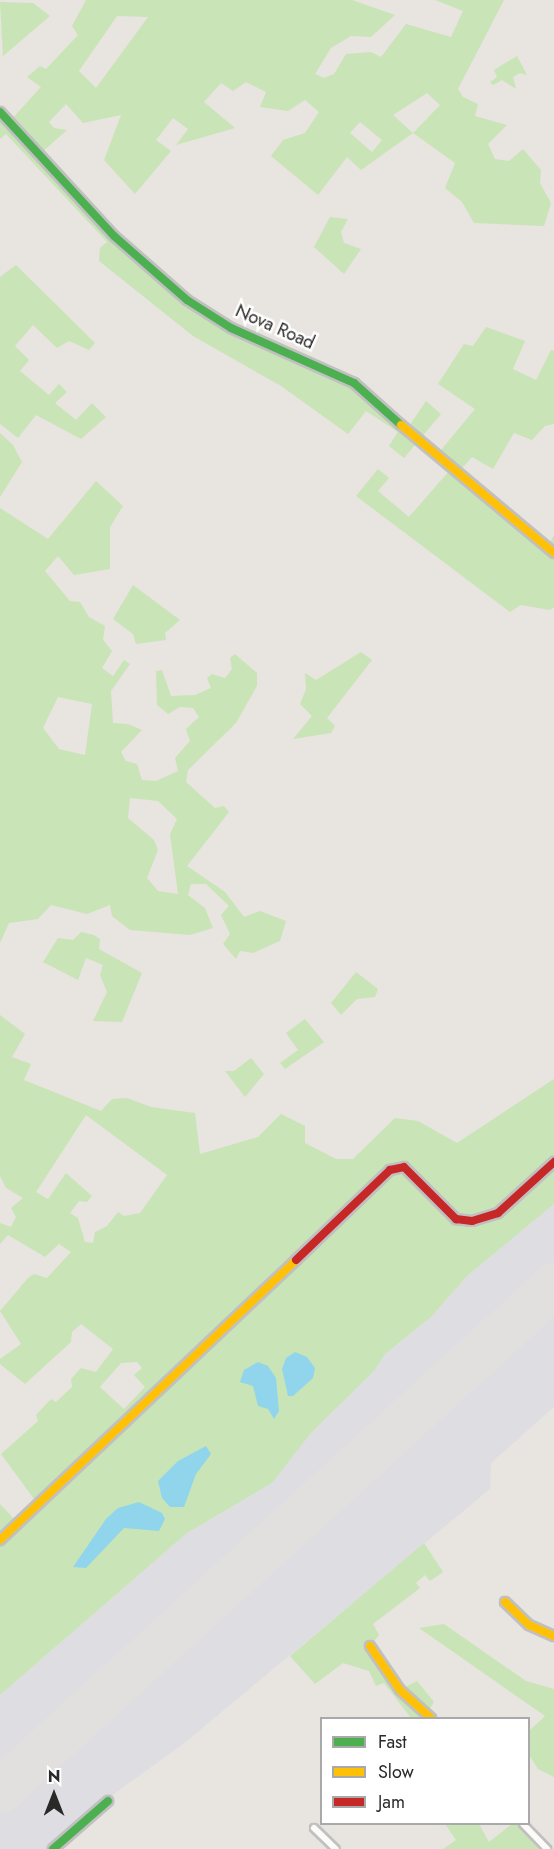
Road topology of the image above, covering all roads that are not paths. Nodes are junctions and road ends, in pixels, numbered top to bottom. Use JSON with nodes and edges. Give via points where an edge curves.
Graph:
{"nodes":[{"id":1,"x":0,"y":112,"type":"edge"},
{"id":2,"x":554,"y":553,"type":"edge"},
{"id":3,"x":554,"y":1162,"type":"edge"},
{"id":4,"x":0,"y":1540,"type":"edge"},
{"id":5,"x":505,"y":1602,"type":"dead end"},
{"id":6,"x":554,"y":1636,"type":"edge"},
{"id":7,"x":370,"y":1646,"type":"dead end"},
{"id":8,"x":429,"y":1717,"type":"edge"},
{"id":9,"x":108,"y":1801,"type":"dead end"},
{"id":10,"x":524,"y":1825,"type":"edge"},
{"id":11,"x":315,"y":1828,"type":"dead end"},
{"id":12,"x":53,"y":1849,"type":"edge"},
{"id":13,"x":336,"y":1849,"type":"edge"},
{"id":14,"x":547,"y":1849,"type":"edge"}],
"edges":[{"from":1,"to":2,"type":"street","name":"Nova Road","via":[[114,236],[187,300],[231,328],[354,382],[456,475]]},
{"from":3,"to":4,"type":"street","via":[[498,1213],[472,1221],[456,1219],[419,1177],[404,1167],[390,1170]]},
{"from":5,"to":6,"type":"street","via":[[536,1630]]},
{"from":7,"to":8,"type":"street","via":[[400,1690]]},
{"from":9,"to":12,"type":"street"},
{"from":10,"to":14,"type":"street"},
{"from":11,"to":13,"type":"street"}]}
